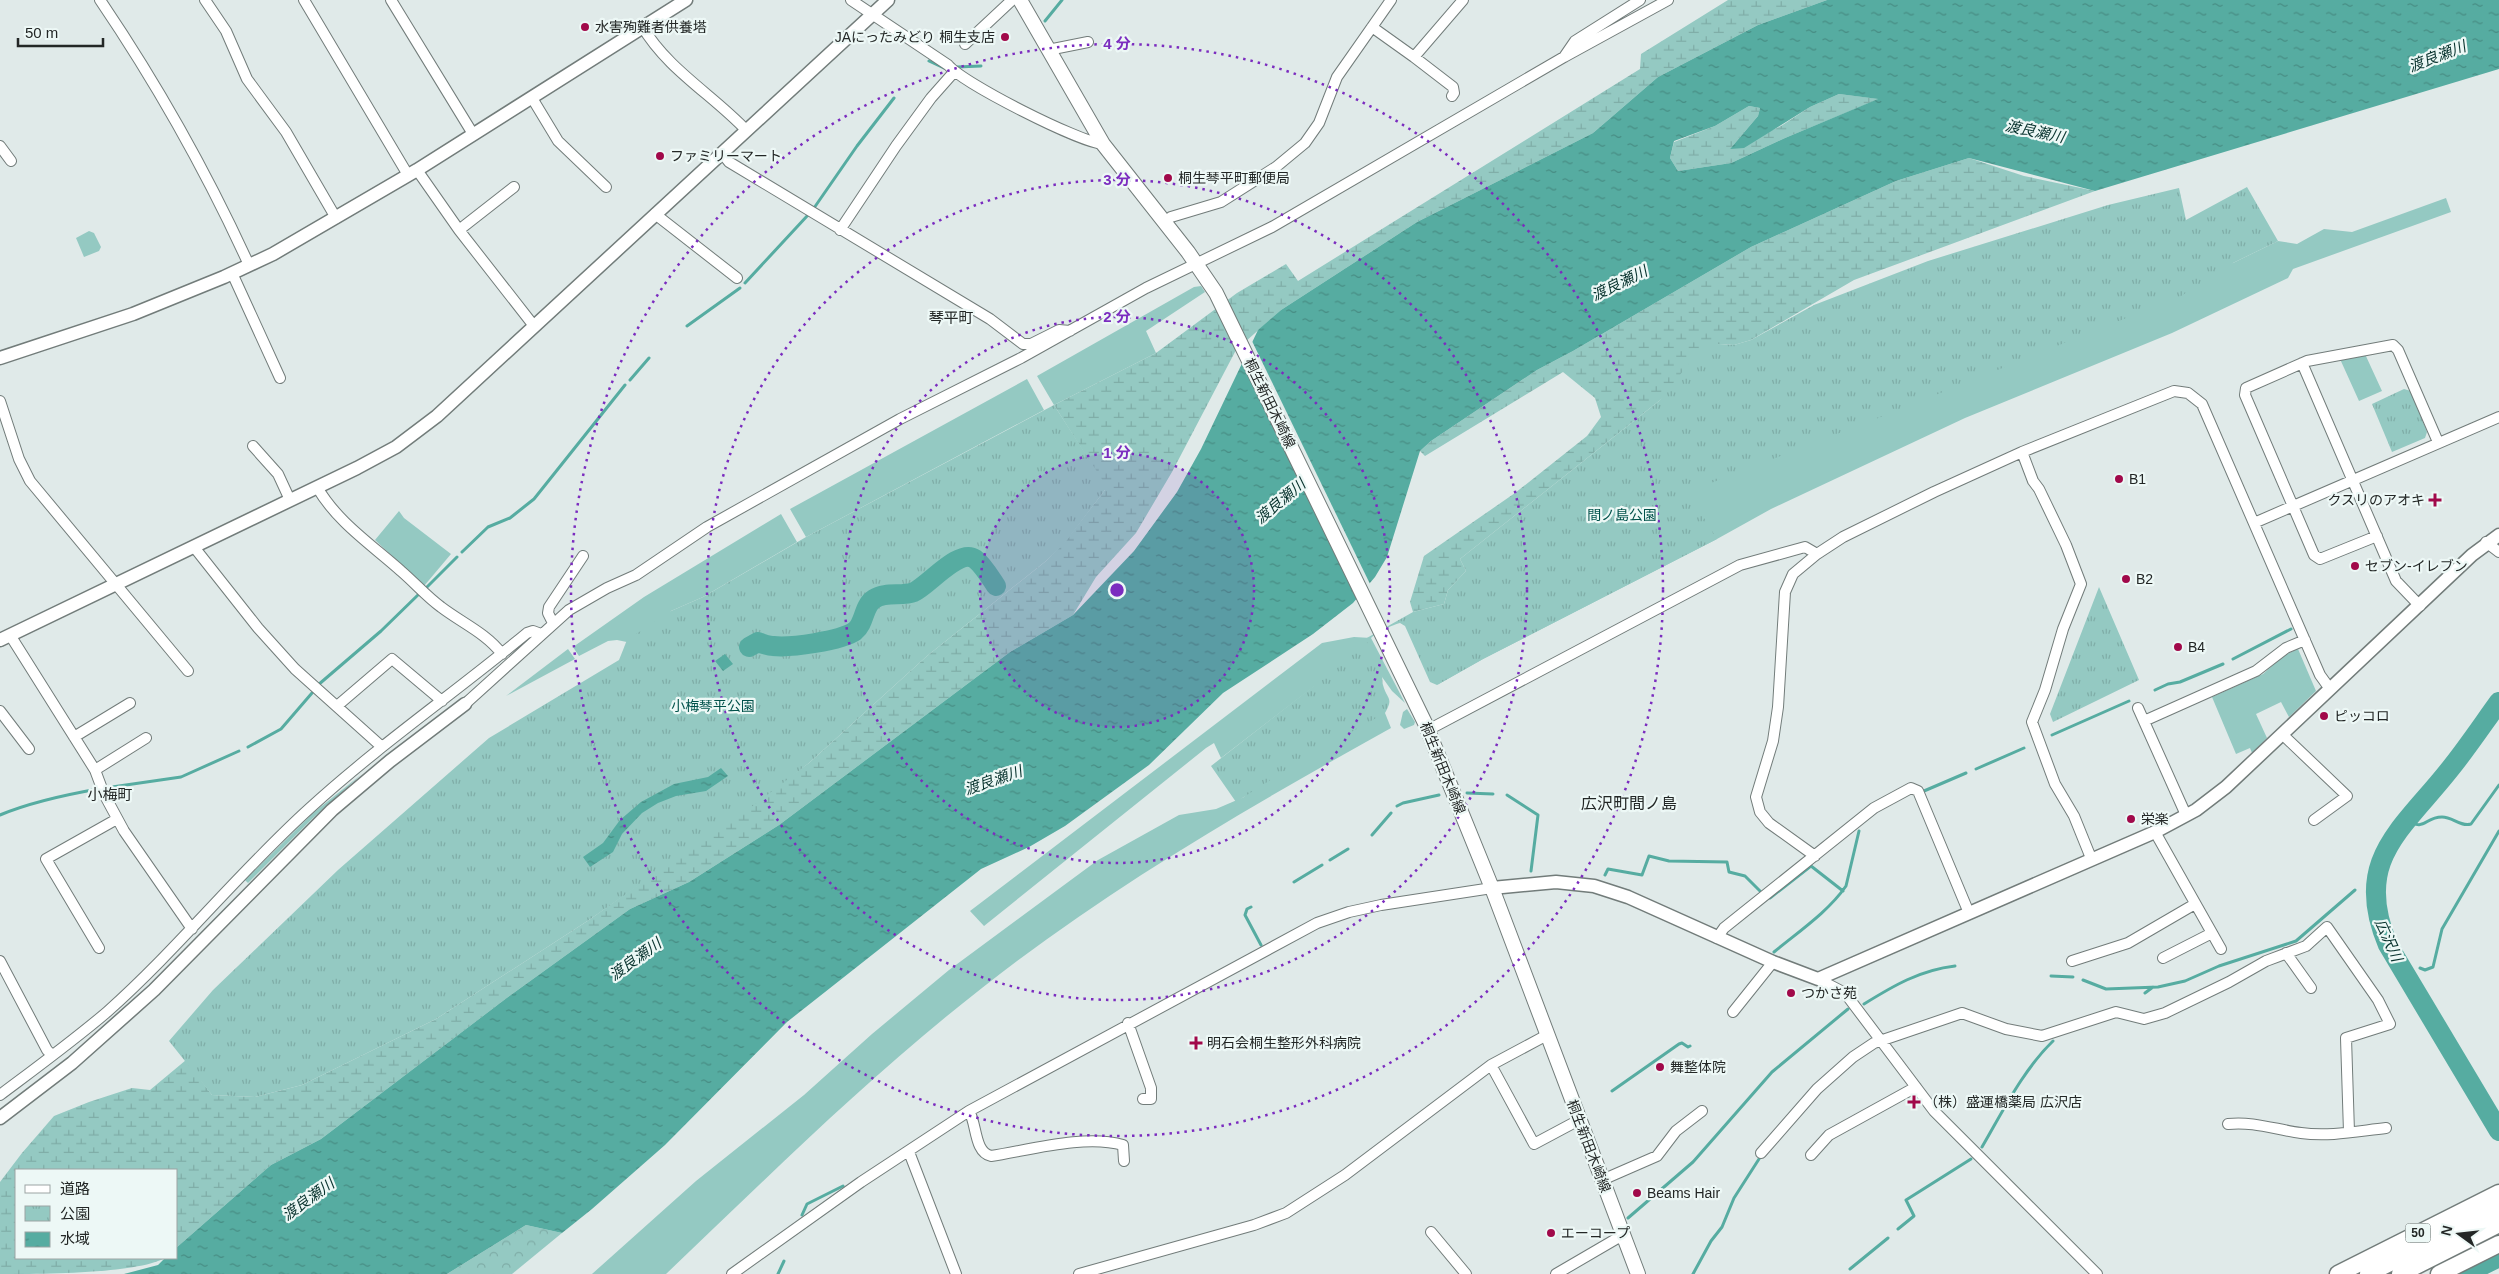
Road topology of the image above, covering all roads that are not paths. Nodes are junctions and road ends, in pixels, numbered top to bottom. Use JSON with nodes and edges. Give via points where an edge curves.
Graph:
{"nodes":[{"id":1,"x":100,"y":0,"type":"edge"},
{"id":2,"x":205,"y":0,"type":"edge"},
{"id":3,"x":304,"y":0,"type":"edge"},
{"id":4,"x":391,"y":0,"type":"edge"},
{"id":5,"x":686,"y":0,"type":"edge"},
{"id":6,"x":851,"y":0,"type":"edge"},
{"id":7,"x":888,"y":0,"type":"edge"},
{"id":8,"x":1012,"y":0,"type":"edge"},
{"id":9,"x":1020,"y":0,"type":"edge"},
{"id":10,"x":1391,"y":0,"type":"edge"},
{"id":11,"x":1463,"y":0,"type":"edge"},
{"id":12,"x":1639,"y":0,"type":"edge"},
{"id":13,"x":1668,"y":0,"type":"edge"},
{"id":14,"x":872,"y":15,"type":"junction"},
{"id":15,"x":642,"y":26,"type":"junction"},
{"id":16,"x":1372,"y":27,"type":"junction"},
{"id":17,"x":1088,"y":42,"type":"dead end"},
{"id":18,"x":965,"y":44,"type":"dead end"},
{"id":19,"x":1048,"y":50,"type":"junction"},
{"id":20,"x":1564,"y":56,"type":"junction"},
{"id":21,"x":1414,"y":57,"type":"junction"},
{"id":22,"x":954,"y":72,"type":"junction"},
{"id":23,"x":1452,"y":96,"type":"dead end"},
{"id":24,"x":532,"y":98,"type":"junction"},
{"id":25,"x":746,"y":130,"type":"junction"},
{"id":26,"x":474,"y":134,"type":"junction"},
{"id":27,"x":1103,"y":144,"type":"junction"},
{"id":28,"x":0,"y":146,"type":"edge"},
{"id":29,"x":722,"y":153,"type":"junction"},
{"id":30,"x":11,"y":161,"type":"dead end"},
{"id":31,"x":412,"y":173,"type":"junction"},
{"id":32,"x":514,"y":187,"type":"dead end"},
{"id":33,"x":606,"y":187,"type":"dead end"},
{"id":34,"x":655,"y":214,"type":"junction"},
{"id":35,"x":336,"y":218,"type":"junction"},
{"id":36,"x":1164,"y":222,"type":"junction"},
{"id":37,"x":459,"y":230,"type":"junction"},
{"id":38,"x":840,"y":230,"type":"junction"},
{"id":39,"x":249,"y":265,"type":"junction"},
{"id":40,"x":1197,"y":265,"type":"junction"},
{"id":41,"x":232,"y":273,"type":"junction"},
{"id":42,"x":737,"y":278,"type":"dead end"},
{"id":43,"x":534,"y":326,"type":"junction"},
{"id":44,"x":1070,"y":331,"type":"junction"},
{"id":45,"x":0,"y":358,"type":"edge"},
{"id":46,"x":2302,"y":363,"type":"junction"},
{"id":47,"x":280,"y":378,"type":"dead end"},
{"id":48,"x":0,"y":401,"type":"edge"},
{"id":49,"x":2499,"y":418,"type":"edge"},
{"id":50,"x":2438,"y":442,"type":"junction"},
{"id":51,"x":253,"y":446,"type":"dead end"},
{"id":52,"x":2022,"y":452,"type":"junction"},
{"id":53,"x":2352,"y":480,"type":"junction"},
{"id":54,"x":317,"y":487,"type":"junction"},
{"id":55,"x":290,"y":500,"type":"junction"},
{"id":56,"x":2292,"y":506,"type":"junction"},
{"id":57,"x":2254,"y":524,"type":"junction"},
{"id":58,"x":2499,"y":535,"type":"edge"},
{"id":59,"x":2377,"y":536,"type":"junction"},
{"id":60,"x":2486,"y":542,"type":"junction"},
{"id":61,"x":194,"y":547,"type":"junction"},
{"id":62,"x":2499,"y":552,"type":"edge"},
{"id":63,"x":1816,"y":554,"type":"junction"},
{"id":64,"x":583,"y":556,"type":"dead end"},
{"id":65,"x":116,"y":585,"type":"junction"},
{"id":66,"x":2420,"y":606,"type":"junction"},
{"id":67,"x":553,"y":623,"type":"junction"},
{"id":68,"x":541,"y":634,"type":"junction"},
{"id":69,"x":5,"y":638,"type":"edge"},
{"id":70,"x":2305,"y":640,"type":"junction"},
{"id":71,"x":502,"y":654,"type":"junction"},
{"id":72,"x":188,"y":671,"type":"dead end"},
{"id":73,"x":2330,"y":689,"type":"junction"},
{"id":74,"x":442,"y":702,"type":"junction"},
{"id":75,"x":130,"y":703,"type":"dead end"},
{"id":76,"x":465,"y":704,"type":"joint"},
{"id":77,"x":338,"y":706,"type":"junction"},
{"id":78,"x":2138,"y":708,"type":"dead end"},
{"id":79,"x":0,"y":711,"type":"edge"},
{"id":80,"x":2144,"y":721,"type":"junction"},
{"id":81,"x":1428,"y":730,"type":"junction"},
{"id":82,"x":2282,"y":734,"type":"junction"},
{"id":83,"x":74,"y":737,"type":"junction"},
{"id":84,"x":146,"y":738,"type":"dead end"},
{"id":85,"x":382,"y":747,"type":"junction"},
{"id":86,"x":29,"y":749,"type":"dead end"},
{"id":87,"x":96,"y":770,"type":"junction"},
{"id":88,"x":2186,"y":815,"type":"junction"},
{"id":89,"x":117,"y":819,"type":"junction"},
{"id":90,"x":2314,"y":820,"type":"dead end"},
{"id":91,"x":2155,"y":832,"type":"junction"},
{"id":92,"x":1815,"y":856,"type":"junction"},
{"id":93,"x":2091,"y":858,"type":"junction"},
{"id":94,"x":1492,"y":888,"type":"junction"},
{"id":95,"x":2195,"y":904,"type":"junction"},
{"id":96,"x":1969,"y":913,"type":"junction"},
{"id":97,"x":192,"y":929,"type":"junction"},
{"id":98,"x":2212,"y":933,"type":"junction"},
{"id":99,"x":1717,"y":938,"type":"junction"},
{"id":100,"x":99,"y":948,"type":"dead end"},
{"id":101,"x":2221,"y":949,"type":"dead end"},
{"id":102,"x":2286,"y":953,"type":"junction"},
{"id":103,"x":2163,"y":958,"type":"dead end"},
{"id":104,"x":0,"y":961,"type":"edge"},
{"id":105,"x":2072,"y":961,"type":"dead end"},
{"id":106,"x":1773,"y":962,"type":"junction"},
{"id":107,"x":1818,"y":979,"type":"junction"},
{"id":108,"x":2311,"y":988,"type":"dead end"},
{"id":109,"x":1733,"y":1012,"type":"dead end"},
{"id":110,"x":1128,"y":1024,"type":"junction"},
{"id":111,"x":1547,"y":1035,"type":"junction"},
{"id":112,"x":1881,"y":1041,"type":"junction"},
{"id":113,"x":52,"y":1055,"type":"junction"},
{"id":114,"x":1491,"y":1065,"type":"junction"},
{"id":115,"x":1916,"y":1087,"type":"junction"},
{"id":116,"x":0,"y":1095,"type":"edge"},
{"id":117,"x":1143,"y":1100,"type":"dead end"},
{"id":118,"x":968,"y":1111,"type":"junction"},
{"id":119,"x":1702,"y":1111,"type":"dead end"},
{"id":120,"x":0,"y":1118,"type":"edge"},
{"id":121,"x":1579,"y":1120,"type":"junction"},
{"id":122,"x":2228,"y":1124,"type":"dead end"},
{"id":123,"x":2386,"y":1128,"type":"dead end"},
{"id":124,"x":2349,"y":1132,"type":"junction"},
{"id":125,"x":909,"y":1152,"type":"junction"},
{"id":126,"x":1761,"y":1153,"type":"dead end"},
{"id":127,"x":1811,"y":1155,"type":"dead end"},
{"id":128,"x":1124,"y":1161,"type":"dead end"},
{"id":129,"x":1602,"y":1180,"type":"junction"},
{"id":130,"x":2499,"y":1193,"type":"edge"},
{"id":131,"x":2499,"y":1208,"type":"edge"},
{"id":132,"x":2499,"y":1224,"type":"edge"},
{"id":133,"x":1431,"y":1232,"type":"dead end"},
{"id":134,"x":1624,"y":1237,"type":"junction"},
{"id":135,"x":2499,"y":1244,"type":"edge"},
{"id":136,"x":2460,"y":1270,"type":"edge"},
{"id":137,"x":732,"y":1274,"type":"edge"},
{"id":138,"x":956,"y":1274,"type":"edge"},
{"id":139,"x":1079,"y":1274,"type":"edge"},
{"id":140,"x":1466,"y":1274,"type":"edge"},
{"id":141,"x":1556,"y":1274,"type":"edge"},
{"id":142,"x":1638,"y":1274,"type":"edge"},
{"id":143,"x":2097,"y":1274,"type":"edge"},
{"id":144,"x":2338,"y":1274,"type":"edge"},
{"id":145,"x":2368,"y":1274,"type":"edge"},
{"id":146,"x":2400,"y":1274,"type":"edge"},
{"id":147,"x":2439,"y":1274,"type":"edge"}],
"edges":[{"from":1,"to":39,"type":"street","via":[[148,72]]},
{"from":2,"to":35,"type":"street","via":[[226,31],[247,79],[286,132]]},
{"from":3,"to":31,"type":"street"},
{"from":4,"to":26,"type":"street"},
{"from":5,"to":15,"type":"street"},
{"from":6,"to":14,"type":"street"},
{"from":7,"to":14,"type":"street"},
{"from":8,"to":18,"type":"street"},
{"from":9,"to":19,"type":"main road","name":"桐生新田木崎線"},
{"from":10,"to":16,"type":"street"},
{"from":11,"to":21,"type":"street"},
{"from":12,"to":20,"type":"street","via":[[1575,41]]},
{"from":13,"to":20,"type":"street"},
{"from":14,"to":22,"type":"street"},
{"from":14,"to":25,"type":"street"},
{"from":15,"to":24,"type":"street"},
{"from":15,"to":25,"type":"street","via":[[678,69]]},
{"from":16,"to":21,"type":"street"},
{"from":16,"to":36,"type":"street","via":[[1337,77],[1319,123],[1305,143],[1276,167],[1221,202]]},
{"from":17,"to":19,"type":"street"},
{"from":19,"to":27,"type":"main road","name":"桐生新田木崎線"},
{"from":20,"to":40,"type":"street","via":[[1272,227]]},
{"from":21,"to":23,"type":"street","via":[[1453,87]]},
{"from":22,"to":27,"type":"street","via":[[1019,110]]},
{"from":22,"to":38,"type":"street","via":[[901,139]]},
{"from":24,"to":26,"type":"street"},
{"from":24,"to":33,"type":"street","via":[[558,141]]},
{"from":25,"to":29,"type":"street"},
{"from":26,"to":31,"type":"street"},
{"from":27,"to":36,"type":"main road","name":"桐生新田木崎線"},
{"from":28,"to":30,"type":"street"},
{"from":29,"to":34,"type":"street"},
{"from":29,"to":38,"type":"street","via":[[729,162]]},
{"from":31,"to":35,"type":"street"},
{"from":31,"to":37,"type":"street"},
{"from":32,"to":37,"type":"street"},
{"from":34,"to":42,"type":"street"},
{"from":34,"to":43,"type":"street"},
{"from":35,"to":39,"type":"street"},
{"from":36,"to":40,"type":"main road","name":"桐生新田木崎線"},
{"from":37,"to":43,"type":"street"},
{"from":38,"to":44,"type":"street","via":[[990,319],[1023,344],[1031,344],[1059,330]]},
{"from":39,"to":41,"type":"street"},
{"from":40,"to":44,"type":"street","via":[[1146,288]]},
{"from":40,"to":81,"type":"main road","name":"桐生新田木崎線","via":[[1207,279]]},
{"from":41,"to":45,"type":"street","via":[[133,314]]},
{"from":41,"to":47,"type":"street"},
{"from":43,"to":54,"type":"street","via":[[437,416],[404,441]]},
{"from":44,"to":67,"type":"street","via":[[900,419],[707,527],[636,575],[579,604]]},
{"from":46,"to":50,"type":"street","via":[[2389,344],[2396,346]]},
{"from":46,"to":53,"type":"street"},
{"from":46,"to":56,"type":"street","via":[[2248,386],[2245,391]]},
{"from":48,"to":65,"type":"street","via":[[26,475]]},
{"from":49,"to":50,"type":"street"},
{"from":50,"to":53,"type":"street"},
{"from":51,"to":55,"type":"street","via":[[276,472]]},
{"from":52,"to":57,"type":"street","via":[[2181,390],[2202,404]]},
{"from":52,"to":63,"type":"street","via":[[1894,511]]},
{"from":52,"to":93,"type":"street","via":[[2081,584],[2032,722],[2055,784],[2074,816]]},
{"from":53,"to":56,"type":"street"},
{"from":53,"to":59,"type":"street"},
{"from":54,"to":55,"type":"street"},
{"from":54,"to":71,"type":"street","via":[[363,540],[440,607],[492,642]]},
{"from":55,"to":61,"type":"street"},
{"from":56,"to":57,"type":"street"},
{"from":56,"to":59,"type":"street","via":[[2317,558]]},
{"from":57,"to":70,"type":"street"},
{"from":58,"to":60,"type":"street"},
{"from":59,"to":66,"type":"street","via":[[2396,581]]},
{"from":60,"to":62,"type":"street"},
{"from":60,"to":66,"type":"street"},
{"from":61,"to":65,"type":"street"},
{"from":61,"to":77,"type":"street","via":[[280,653]]},
{"from":63,"to":81,"type":"street","via":[[1805,547],[1740,565]]},
{"from":63,"to":92,"type":"street","via":[[1793,574],[1788,583],[1773,741],[1756,797],[1760,812],[1769,823]]},
{"from":64,"to":67,"type":"street","via":[[548,607]]},
{"from":65,"to":69,"type":"street"},
{"from":65,"to":72,"type":"street"},
{"from":66,"to":73,"type":"street"},
{"from":67,"to":68,"type":"street"},
{"from":68,"to":71,"type":"street","via":[[528,633]]},
{"from":68,"to":76,"type":"street"},
{"from":69,"to":83,"type":"street"},
{"from":70,"to":73,"type":"street","via":[[2320,675]]},
{"from":70,"to":80,"type":"street","via":[[2286,648],[2256,671]]},
{"from":71,"to":74,"type":"street"},
{"from":73,"to":82,"type":"street"},
{"from":74,"to":77,"type":"street","via":[[392,659]]},
{"from":74,"to":85,"type":"street"},
{"from":75,"to":83,"type":"street"},
{"from":76,"to":120,"type":"street","via":[[338,805],[148,996],[72,1063]]},
{"from":77,"to":85,"type":"street"},
{"from":78,"to":80,"type":"street"},
{"from":79,"to":86,"type":"street"},
{"from":80,"to":88,"type":"street"},
{"from":81,"to":94,"type":"main road","name":"桐生新田木崎線"},
{"from":82,"to":88,"type":"street","via":[[2226,787]]},
{"from":82,"to":90,"type":"street","via":[[2347,796]]},
{"from":83,"to":87,"type":"street"},
{"from":84,"to":87,"type":"street"},
{"from":85,"to":97,"type":"street","via":[[309,808],[246,869]]},
{"from":87,"to":89,"type":"street"},
{"from":88,"to":91,"type":"street"},
{"from":89,"to":97,"type":"street"},
{"from":89,"to":100,"type":"street","via":[[46,859]]},
{"from":91,"to":93,"type":"street"},
{"from":91,"to":95,"type":"street"},
{"from":92,"to":96,"type":"street","via":[[1874,808],[1914,788]]},
{"from":92,"to":99,"type":"street","via":[[1724,928]]},
{"from":93,"to":96,"type":"street"},
{"from":94,"to":99,"type":"street","via":[[1556,882],[1594,886],[1628,897]]},
{"from":94,"to":110,"type":"street","via":[[1348,912],[1317,923]]},
{"from":94,"to":111,"type":"main road","name":"桐生新田木崎線"},
{"from":95,"to":98,"type":"street"},
{"from":95,"to":105,"type":"street","via":[[2128,943]]},
{"from":96,"to":107,"type":"street"},
{"from":97,"to":113,"type":"street","via":[[108,1011]]},
{"from":98,"to":101,"type":"street"},
{"from":98,"to":103,"type":"street"},
{"from":99,"to":106,"type":"street"},
{"from":102,"to":108,"type":"street"},
{"from":102,"to":112,"type":"street","via":[[2165,1012],[2144,1019],[2116,1012],[2042,1036],[2006,1029],[1962,1013]]},
{"from":102,"to":124,"type":"street","via":[[2306,946],[2327,927],[2378,1000],[2390,1024],[2346,1038]]},
{"from":104,"to":113,"type":"street"},
{"from":106,"to":107,"type":"street"},
{"from":106,"to":109,"type":"street"},
{"from":107,"to":112,"type":"street","via":[[1845,993]]},
{"from":110,"to":117,"type":"street","via":[[1151,1088],[1151,1099]]},
{"from":110,"to":118,"type":"street"},
{"from":111,"to":114,"type":"street"},
{"from":111,"to":121,"type":"main road","name":"桐生新田木崎線"},
{"from":112,"to":115,"type":"street"},
{"from":112,"to":126,"type":"street","via":[[1853,1057],[1817,1089]]},
{"from":113,"to":116,"type":"street"},
{"from":114,"to":121,"type":"street","via":[[1534,1144]]},
{"from":114,"to":139,"type":"street","via":[[1345,1175],[1286,1213]]},
{"from":115,"to":127,"type":"street","via":[[1829,1135]]},
{"from":115,"to":143,"type":"street","via":[[1934,1111]]},
{"from":118,"to":125,"type":"street"},
{"from":118,"to":128,"type":"street","via":[[974,1120],[981,1151],[986,1155],[1081,1142],[1123,1146]]},
{"from":119,"to":129,"type":"street","via":[[1676,1131],[1657,1156]]},
{"from":121,"to":129,"type":"main road","name":"桐生新田木崎線"},
{"from":122,"to":124,"type":"street","via":[[2256,1125],[2302,1134]]},
{"from":123,"to":124,"type":"street"},
{"from":125,"to":137,"type":"street"},
{"from":125,"to":138,"type":"street"},
{"from":129,"to":134,"type":"main road","name":"桐生新田木崎線"},
{"from":130,"to":144,"type":"highway","number":"50"},
{"from":131,"to":145,"type":"highway","number":"50"},
{"from":132,"to":146,"type":"highway","number":"50"},
{"from":133,"to":140,"type":"street"},
{"from":134,"to":141,"type":"street"},
{"from":134,"to":142,"type":"main road","name":"桐生新田木崎線"},
{"from":135,"to":136,"type":"highway"},
{"from":136,"to":147,"type":"highway"}]}
